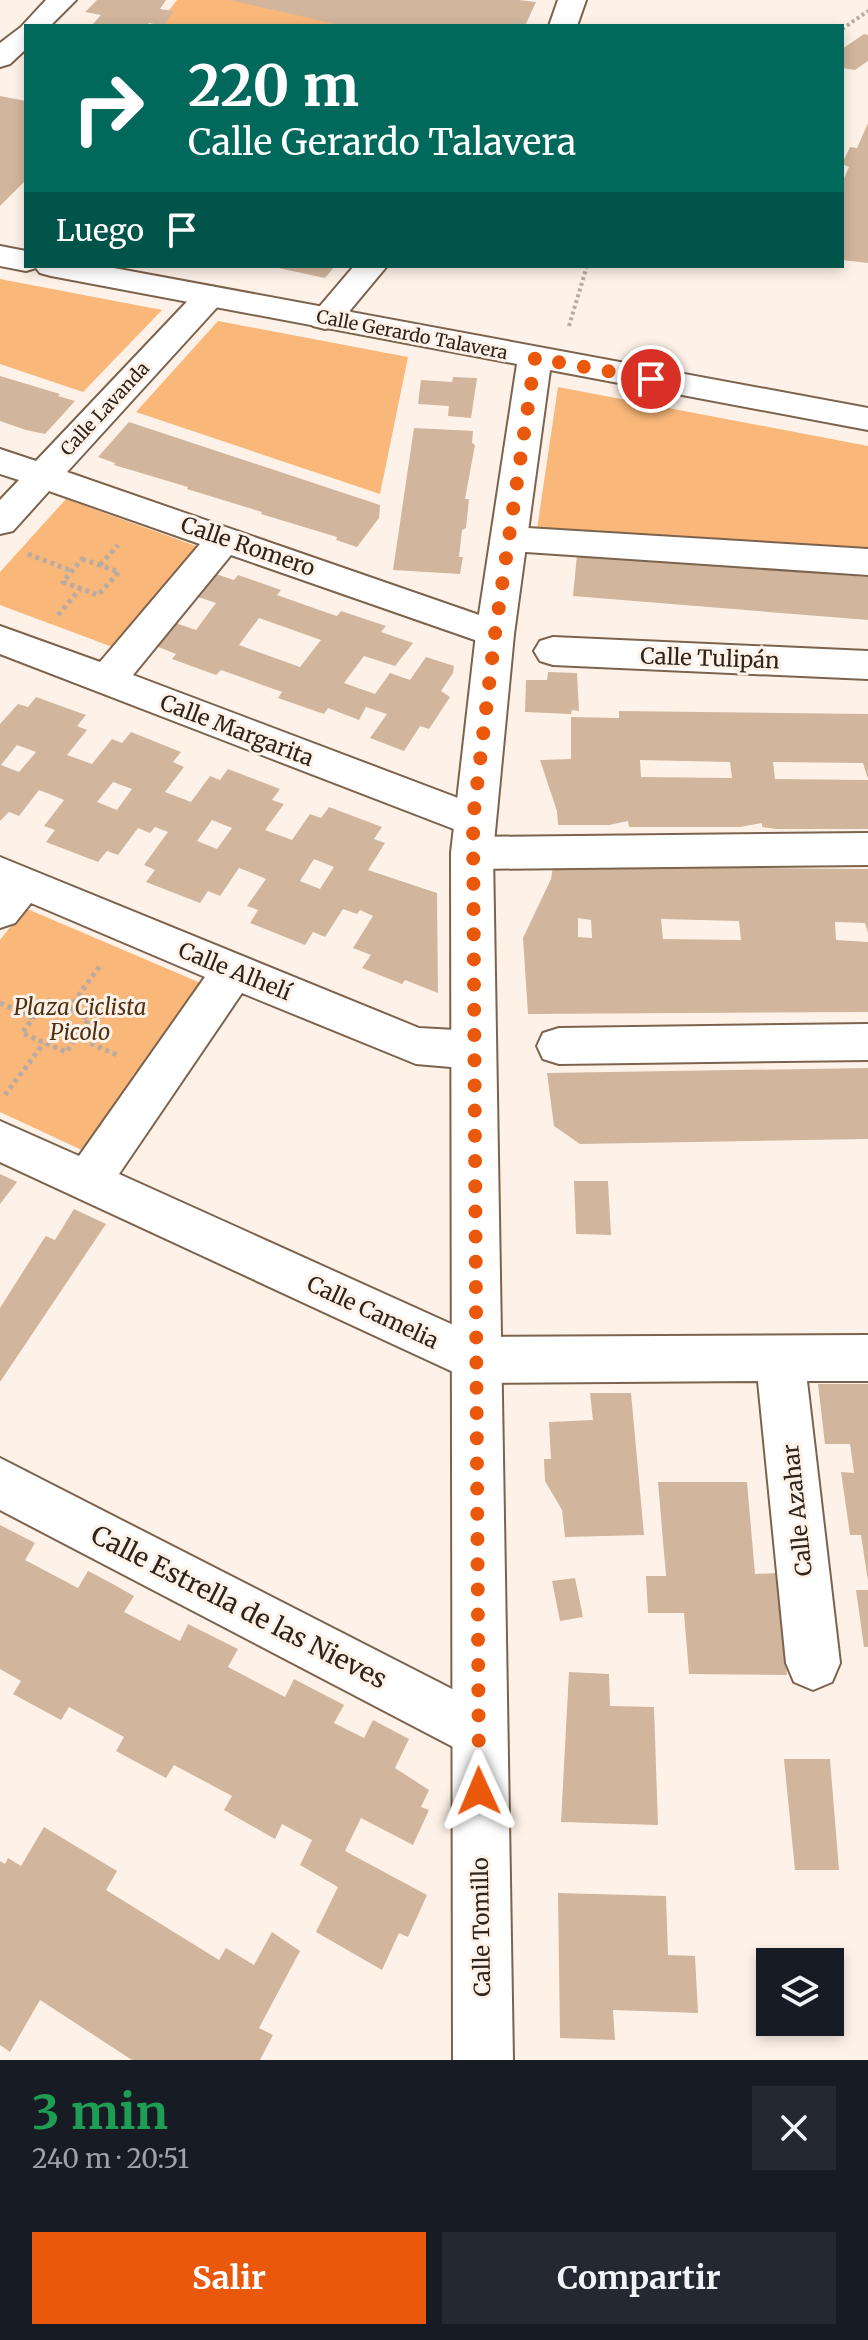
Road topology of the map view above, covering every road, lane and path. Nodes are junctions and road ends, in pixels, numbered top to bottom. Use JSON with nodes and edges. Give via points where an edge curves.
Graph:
{"nodes":[{"id":1,"x":62,"y":0,"type":"edge"},
{"id":2,"x":572,"y":0,"type":"edge"},
{"id":3,"x":868,"y":11,"type":"edge"},
{"id":4,"x":36,"y":24,"type":"edge"},
{"id":5,"x":564,"y":24,"type":"edge"},
{"id":6,"x":844,"y":28,"type":"edge"},
{"id":7,"x":24,"y":37,"type":"edge"},
{"id":8,"x":4,"y":71,"type":"edge"},
{"id":9,"x":0,"y":256,"type":"edge"},
{"id":10,"x":24,"y":261,"type":"edge"},
{"id":11,"x":62,"y":268,"type":"edge"},
{"id":12,"x":369,"y":268,"type":"edge"},
{"id":13,"x":586,"y":268,"type":"edge"},
{"id":14,"x":210,"y":296,"type":"junction"},
{"id":15,"x":325,"y":319,"type":"junction"},
{"id":16,"x":547,"y":360,"type":"junction"},
{"id":17,"x":868,"y":419,"type":"edge"},
{"id":18,"x":0,"y":461,"type":"edge"},
{"id":19,"x":43,"y":476,"type":"junction"},
{"id":20,"x":0,"y":522,"type":"edge"},
{"id":21,"x":225,"y":538,"type":"junction"},
{"id":22,"x":511,"y":539,"type":"junction"},
{"id":23,"x":28,"y":554,"type":"dead end"},
{"id":24,"x":868,"y":562,"type":"edge"},
{"id":25,"x":72,"y":571,"type":"junction"},
{"id":26,"x":80,"y":589,"type":"junction"},
{"id":27,"x":55,"y":618,"type":"dead end"},
{"id":28,"x":495,"y":634,"type":"junction"},
{"id":29,"x":0,"y":639,"type":"edge"},
{"id":30,"x":553,"y":651,"type":"dead end"},
{"id":31,"x":868,"y":665,"type":"edge"},
{"id":32,"x":107,"y":680,"type":"junction"},
{"id":33,"x":473,"y":837,"type":"junction"},
{"id":34,"x":868,"y":849,"type":"edge"},
{"id":35,"x":8,"y":889,"type":"edge"},
{"id":36,"x":128,"y":927,"type":"junction"},
{"id":37,"x":234,"y":970,"type":"junction"},
{"id":38,"x":0,"y":1003,"type":"edge"},
{"id":39,"x":69,"y":1009,"type":"junction"},
{"id":40,"x":34,"y":1018,"type":"junction"},
{"id":41,"x":868,"y":1042,"type":"edge"},
{"id":42,"x":44,"y":1043,"type":"junction"},
{"id":43,"x":559,"y":1046,"type":"dead end"},
{"id":44,"x":474,"y":1050,"type":"junction"},
{"id":45,"x":0,"y":1103,"type":"edge"},
{"id":46,"x":0,"y":1141,"type":"edge"},
{"id":47,"x":88,"y":1181,"type":"junction"},
{"id":48,"x":780,"y":1357,"type":"junction"},
{"id":49,"x":868,"y":1358,"type":"edge"},
{"id":50,"x":477,"y":1360,"type":"junction"},
{"id":51,"x":0,"y":1483,"type":"edge"},
{"id":52,"x":813,"y":1663,"type":"dead end"},
{"id":53,"x":478,"y":1731,"type":"junction"},
{"id":54,"x":483,"y":2060,"type":"edge"}],
"edges":[{"from":1,"to":4,"type":"street"},
{"from":2,"to":5,"type":"street"},
{"from":3,"to":6,"type":"path"},
{"from":7,"to":8,"type":"street"},
{"from":9,"to":10,"type":"street"},
{"from":11,"to":14,"type":"street","name":"Calle Gerardo Talavera"},
{"from":12,"to":15,"type":"street"},
{"from":13,"to":16,"type":"path"},
{"from":14,"to":15,"type":"street","name":"Calle Gerardo Talavera"},
{"from":14,"to":19,"type":"street","name":"Calle Lavanda"},
{"from":15,"to":16,"type":"street","name":"Calle Gerardo Talavera"},
{"from":16,"to":17,"type":"street","name":"Calle Gerardo Talavera"},
{"from":16,"to":22,"type":"street","name":"Calle Tomillo"},
{"from":18,"to":19,"type":"street","name":"Calle Romero"},
{"from":19,"to":20,"type":"street","name":"Calle Lavanda"},
{"from":19,"to":21,"type":"street","name":"Calle Romero"},
{"from":21,"to":28,"type":"street","name":"Calle Romero"},
{"from":21,"to":32,"type":"street"},
{"from":22,"to":24,"type":"street"},
{"from":22,"to":28,"type":"street","name":"Calle Tomillo"},
{"from":23,"to":25,"type":"path"},
{"from":25,"to":26,"type":"path","via":[[63,582]]},
{"from":25,"to":26,"type":"path","via":[[82,559],[119,572],[98,595]]},
{"from":26,"to":27,"type":"path"},
{"from":28,"to":33,"type":"street","name":"Calle Tomillo"},
{"from":29,"to":32,"type":"street","name":"Calle Margarita"},
{"from":30,"to":31,"type":"street","name":"Calle Tulipán"},
{"from":32,"to":33,"type":"street","name":"Calle Margarita"},
{"from":33,"to":34,"type":"street","name":"Calle Margarita"},
{"from":33,"to":44,"type":"street","name":"Calle Tomillo"},
{"from":35,"to":36,"type":"street","name":"Calle Alhelí"},
{"from":36,"to":37,"type":"street","name":"Calle Alhelí"},
{"from":36,"to":39,"type":"path"},
{"from":37,"to":44,"type":"street","name":"Calle Alhelí","via":[[416,1046]]},
{"from":37,"to":47,"type":"street"},
{"from":38,"to":40,"type":"path"},
{"from":39,"to":40,"type":"path","via":[[47,1000]]},
{"from":39,"to":42,"type":"path","via":[[89,1019],[66,1052]]},
{"from":40,"to":42,"type":"path","via":[[22,1033]]},
{"from":41,"to":43,"type":"street"},
{"from":42,"to":45,"type":"path"},
{"from":44,"to":50,"type":"street","name":"Calle Tomillo"},
{"from":46,"to":47,"type":"street","name":"Calle Camelia"},
{"from":47,"to":50,"type":"street","name":"Calle Camelia"},
{"from":48,"to":49,"type":"street","name":"Calle Camelia"},
{"from":48,"to":50,"type":"street","name":"Calle Camelia"},
{"from":48,"to":52,"type":"street","name":"Calle Azahar"},
{"from":50,"to":53,"type":"street","name":"Calle Tomillo"},
{"from":51,"to":53,"type":"street","name":"Calle Estrella de las Nieves"},
{"from":53,"to":54,"type":"street","name":"Calle Tomillo"}]}
